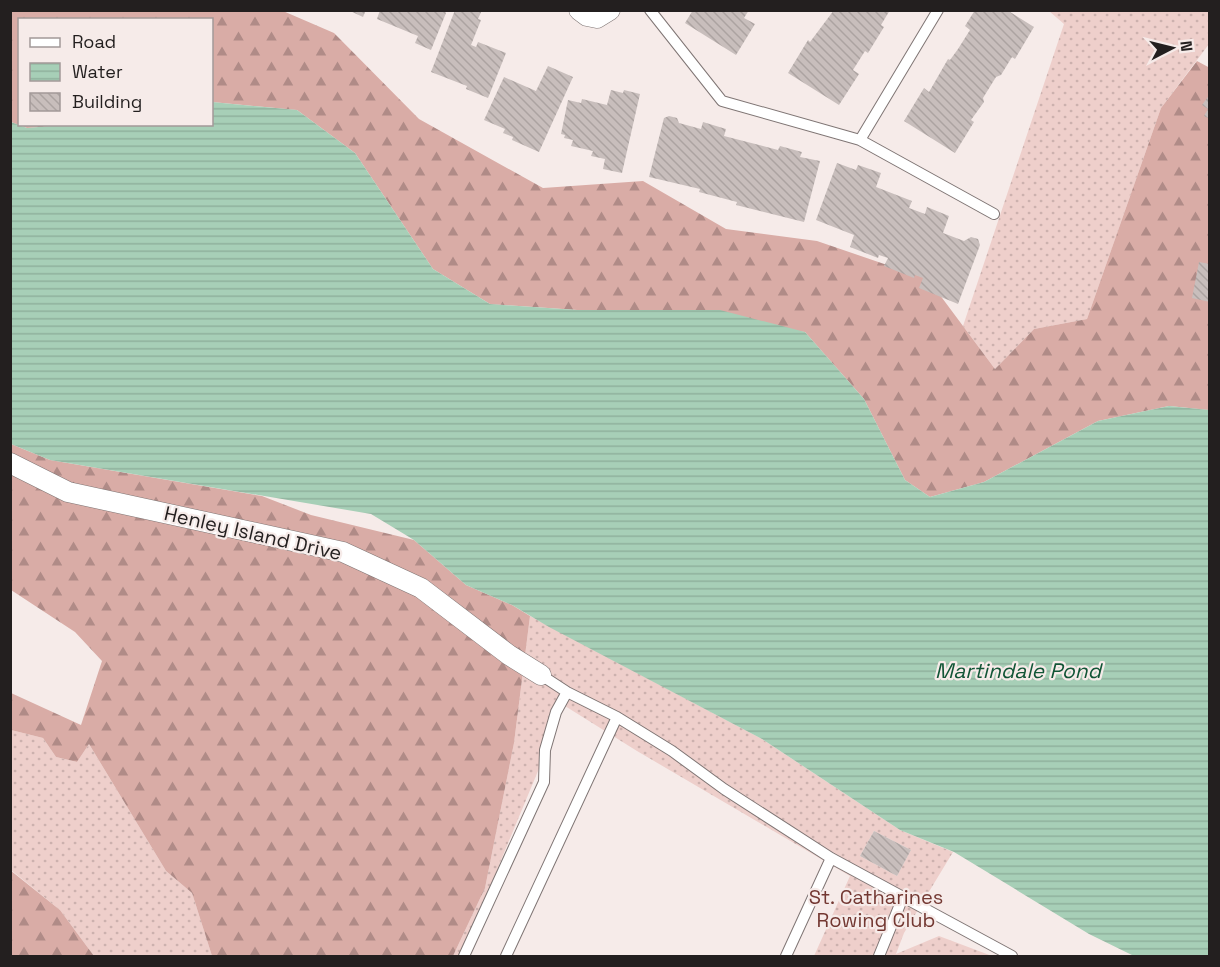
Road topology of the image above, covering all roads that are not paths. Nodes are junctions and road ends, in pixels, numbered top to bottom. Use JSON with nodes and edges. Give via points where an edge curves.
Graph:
{"nodes":[{"id":1,"x":579,"y":10,"type":"edge"},
{"id":2,"x":610,"y":10,"type":"edge"},
{"id":3,"x":650,"y":10,"type":"edge"},
{"id":4,"x":938,"y":10,"type":"edge"},
{"id":5,"x":860,"y":140,"type":"junction"},
{"id":6,"x":994,"y":214,"type":"dead end"},
{"id":7,"x":10,"y":463,"type":"edge"},
{"id":8,"x":541,"y":675,"type":"joint"},
{"id":9,"x":567,"y":692,"type":"junction"},
{"id":10,"x":617,"y":717,"type":"junction"},
{"id":11,"x":831,"y":858,"type":"junction"},
{"id":12,"x":903,"y":897,"type":"junction"},
{"id":13,"x":464,"y":957,"type":"edge"},
{"id":14,"x":506,"y":957,"type":"edge"},
{"id":15,"x":786,"y":957,"type":"edge"},
{"id":16,"x":879,"y":957,"type":"edge"},
{"id":17,"x":1012,"y":957,"type":"edge"}],
"edges":[{"from":1,"to":2,"type":"street","via":[[597,18]]},
{"from":3,"to":5,"type":"lane","via":[[722,101]]},
{"from":4,"to":5,"type":"lane"},
{"from":5,"to":6,"type":"lane"},
{"from":7,"to":8,"type":"street","name":"Henley Island Drive","via":[[68,492],[343,552],[421,588],[509,656]]},
{"from":8,"to":9,"type":"lane"},
{"from":9,"to":10,"type":"lane"},
{"from":9,"to":13,"type":"lane","via":[[556,712],[545,750],[544,782]]},
{"from":10,"to":11,"type":"lane"},
{"from":10,"to":14,"type":"lane"},
{"from":11,"to":12,"type":"lane"},
{"from":11,"to":15,"type":"lane"},
{"from":12,"to":16,"type":"lane"},
{"from":12,"to":17,"type":"lane"}]}
